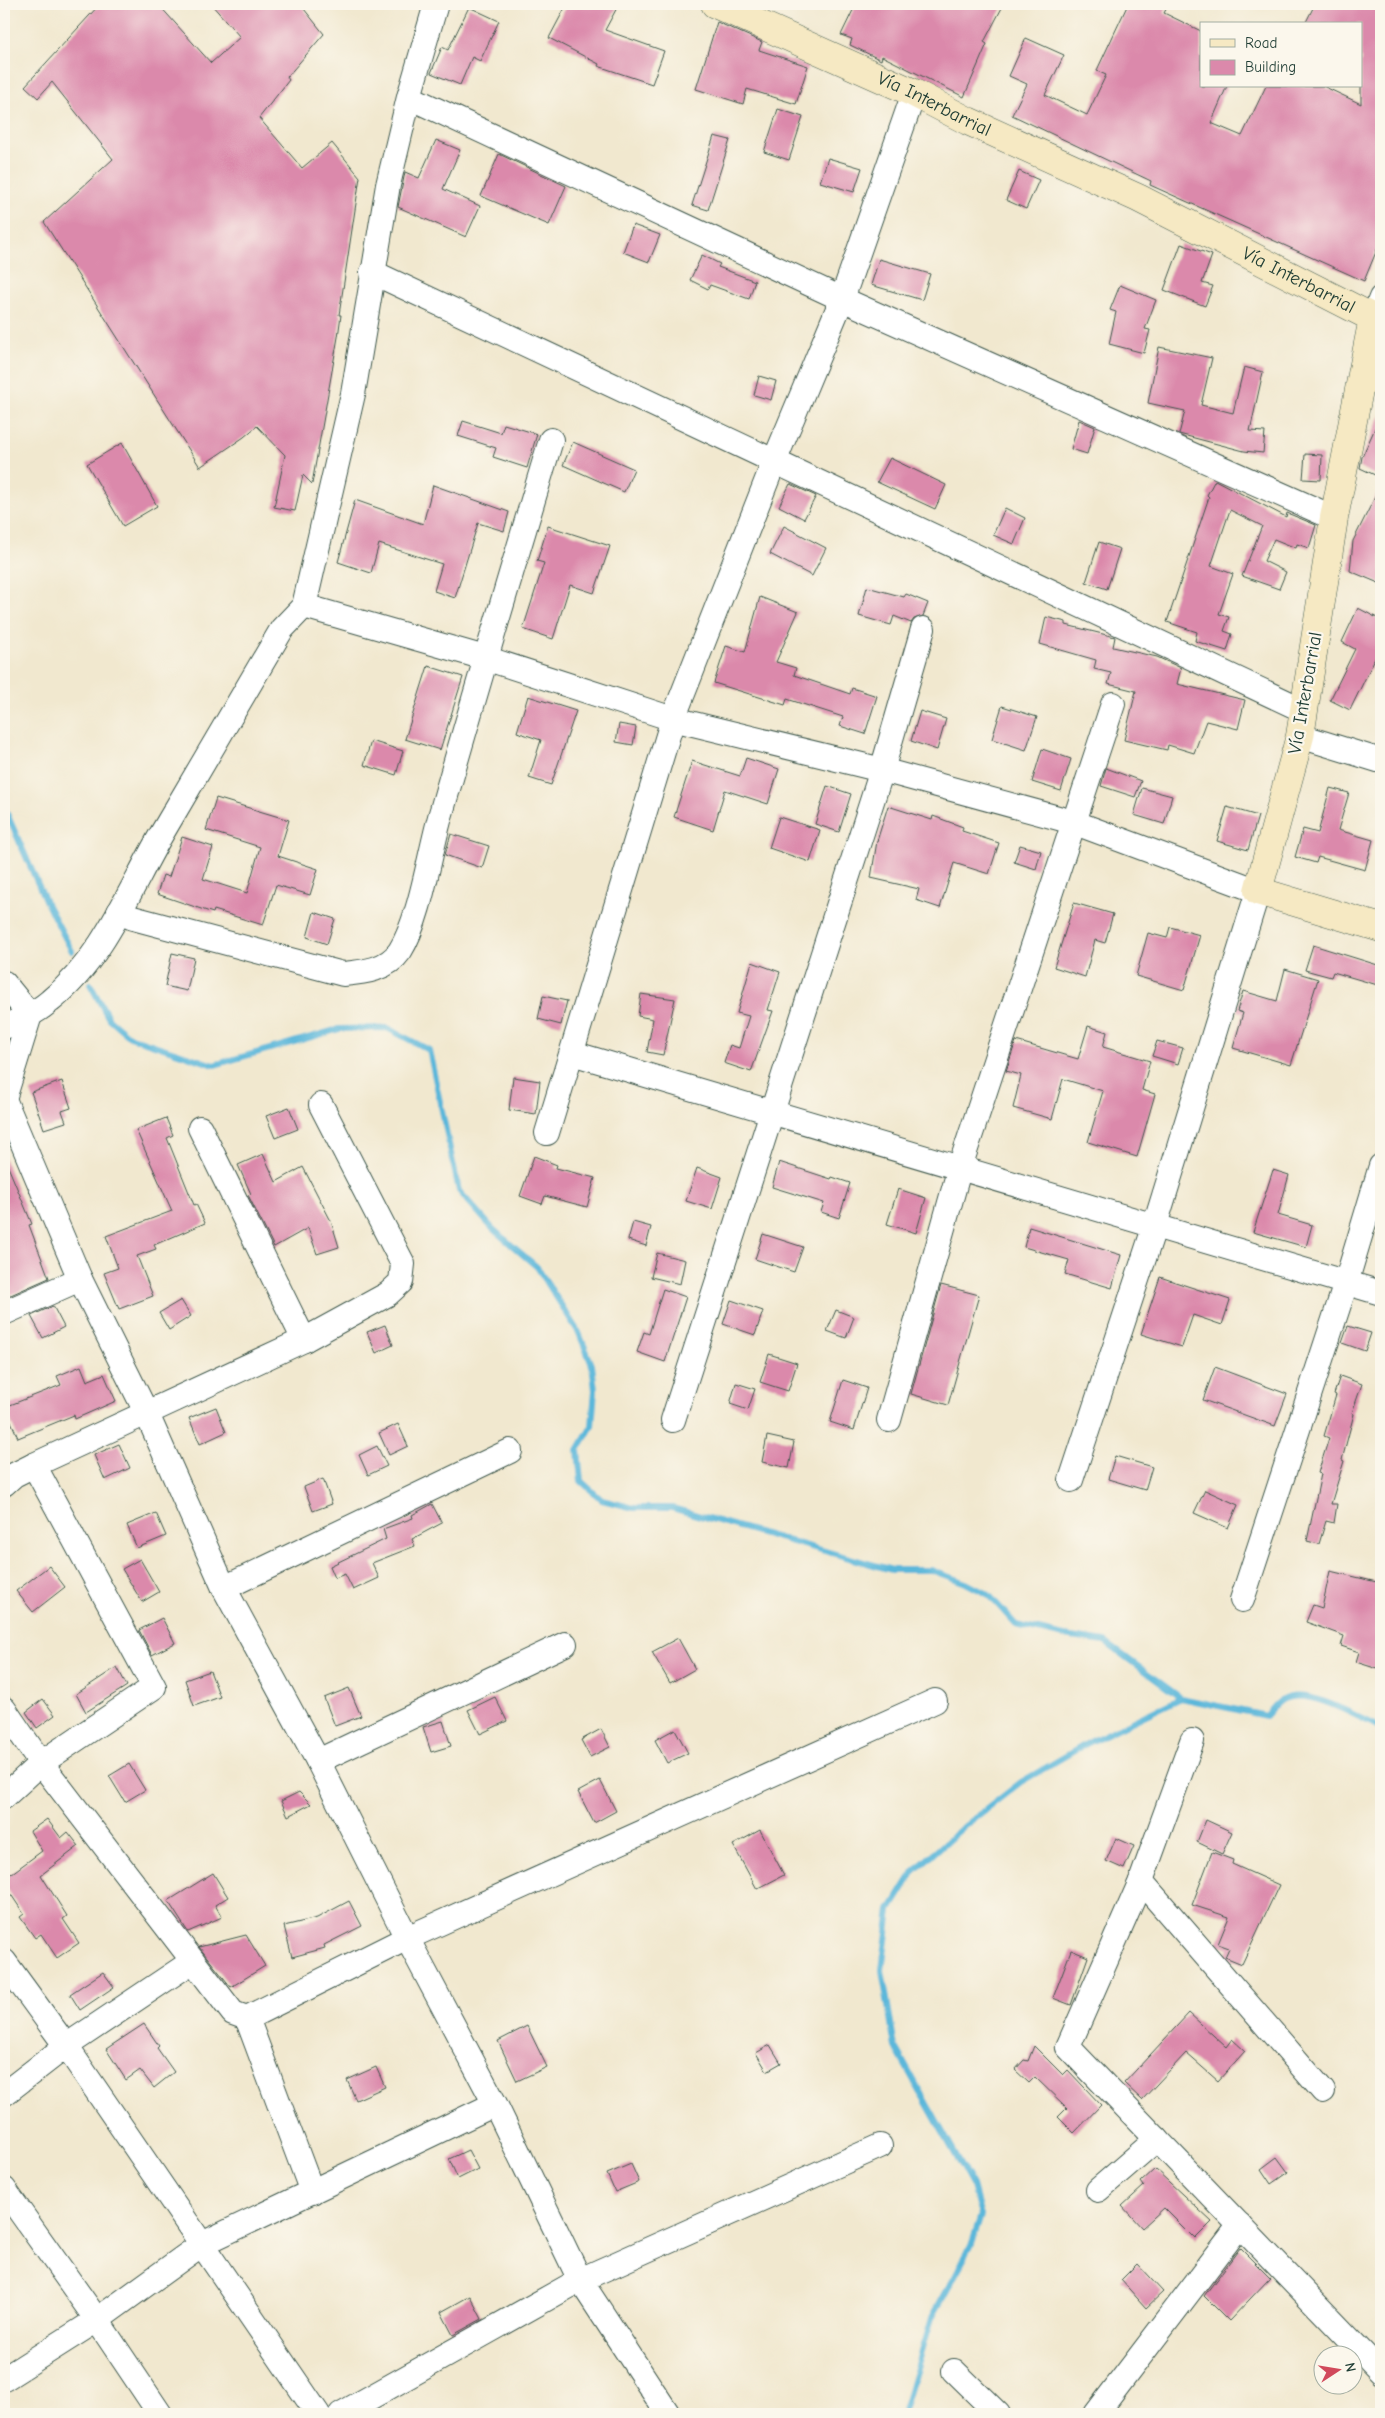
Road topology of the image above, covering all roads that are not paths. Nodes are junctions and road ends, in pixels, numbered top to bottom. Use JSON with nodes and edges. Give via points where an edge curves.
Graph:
{"nodes":[{"id":1,"x":436,"y":4,"type":"edge"},
{"id":2,"x":715,"y":4,"type":"edge"},
{"id":3,"x":914,"y":93,"type":"junction"},
{"id":4,"x":409,"y":97,"type":"junction"},
{"id":5,"x":372,"y":272,"type":"junction"},
{"id":6,"x":842,"y":299,"type":"junction"},
{"id":7,"x":1377,"y":308,"type":"edge"},
{"id":8,"x":551,"y":440,"type":"dead end"},
{"id":9,"x":774,"y":462,"type":"junction"},
{"id":10,"x":1334,"y":518,"type":"junction"},
{"id":11,"x":304,"y":606,"type":"junction"},
{"id":12,"x":923,"y":629,"type":"dead end"},
{"id":13,"x":485,"y":658,"type":"junction"},
{"id":14,"x":1113,"y":704,"type":"dead end"},
{"id":15,"x":673,"y":719,"type":"junction"},
{"id":16,"x":1302,"y":723,"type":"junction"},
{"id":17,"x":1381,"y":761,"type":"edge"},
{"id":18,"x":882,"y":770,"type":"junction"},
{"id":19,"x":1072,"y":822,"type":"junction"},
{"id":20,"x":1258,"y":891,"type":"junction"},
{"id":21,"x":119,"y":912,"type":"junction"},
{"id":22,"x":1381,"y":928,"type":"edge"},
{"id":23,"x":4,"y":983,"type":"edge"},
{"id":24,"x":30,"y":1015,"type":"junction"},
{"id":25,"x":4,"y":1027,"type":"edge"},
{"id":26,"x":572,"y":1053,"type":"junction"},
{"id":27,"x":4,"y":1099,"type":"edge"},
{"id":28,"x":321,"y":1105,"type":"dead end"},
{"id":29,"x":774,"y":1111,"type":"junction"},
{"id":30,"x":200,"y":1128,"type":"dead end"},
{"id":31,"x":547,"y":1133,"type":"dead end"},
{"id":32,"x":1381,"y":1166,"type":"edge"},
{"id":33,"x":960,"y":1167,"type":"junction"},
{"id":34,"x":1155,"y":1225,"type":"junction"},
{"id":35,"x":80,"y":1279,"type":"junction"},
{"id":36,"x":1346,"y":1283,"type":"junction"},
{"id":37,"x":1381,"y":1294,"type":"edge"},
{"id":38,"x":4,"y":1313,"type":"edge"},
{"id":39,"x":304,"y":1340,"type":"junction"},
{"id":40,"x":147,"y":1414,"type":"junction"},
{"id":41,"x":674,"y":1420,"type":"dead end"},
{"id":42,"x":889,"y":1420,"type":"dead end"},
{"id":43,"x":510,"y":1451,"type":"dead end"},
{"id":44,"x":14,"y":1470,"type":"edge"},
{"id":45,"x":1070,"y":1480,"type":"dead end"},
{"id":46,"x":224,"y":1588,"type":"junction"},
{"id":47,"x":1242,"y":1600,"type":"dead end"},
{"id":48,"x":565,"y":1644,"type":"dead end"},
{"id":49,"x":935,"y":1700,"type":"dead end"},
{"id":50,"x":4,"y":1709,"type":"edge"},
{"id":51,"x":1192,"y":1742,"type":"dead end"},
{"id":52,"x":318,"y":1761,"type":"junction"},
{"id":53,"x":41,"y":1763,"type":"junction"},
{"id":54,"x":4,"y":1797,"type":"edge"},
{"id":55,"x":1141,"y":1881,"type":"junction"},
{"id":56,"x":407,"y":1938,"type":"junction"},
{"id":57,"x":4,"y":1961,"type":"edge"},
{"id":58,"x":193,"y":1961,"type":"junction"},
{"id":59,"x":247,"y":2018,"type":"junction"},
{"id":60,"x":66,"y":2046,"type":"junction"},
{"id":61,"x":1323,"y":2092,"type":"dead end"},
{"id":62,"x":4,"y":2094,"type":"edge"},
{"id":63,"x":495,"y":2104,"type":"junction"},
{"id":64,"x":1157,"y":2139,"type":"junction"},
{"id":65,"x":880,"y":2146,"type":"dead end"},
{"id":66,"x":4,"y":2189,"type":"edge"},
{"id":67,"x":1098,"y":2190,"type":"dead end"},
{"id":68,"x":312,"y":2192,"type":"junction"},
{"id":69,"x":1240,"y":2225,"type":"junction"},
{"id":70,"x":202,"y":2244,"type":"junction"},
{"id":71,"x":580,"y":2280,"type":"junction"},
{"id":72,"x":97,"y":2320,"type":"junction"},
{"id":73,"x":954,"y":2371,"type":"dead end"},
{"id":74,"x":1381,"y":2372,"type":"edge"},
{"id":75,"x":4,"y":2379,"type":"edge"},
{"id":76,"x":160,"y":2414,"type":"edge"},
{"id":77,"x":318,"y":2414,"type":"edge"},
{"id":78,"x":340,"y":2414,"type":"edge"},
{"id":79,"x":668,"y":2414,"type":"edge"},
{"id":80,"x":998,"y":2414,"type":"edge"},
{"id":81,"x":1096,"y":2414,"type":"edge"}],
"edges":[{"from":1,"to":4,"type":"street"},
{"from":2,"to":3,"type":"main road","name":"Vía Interbarrial"},
{"from":3,"to":6,"type":"street"},
{"from":3,"to":7,"type":"main road","name":"Vía Interbarrial","via":[[968,122]]},
{"from":4,"to":5,"type":"street"},
{"from":4,"to":6,"type":"street"},
{"from":5,"to":9,"type":"street"},
{"from":5,"to":11,"type":"street","via":[[353,394]]},
{"from":6,"to":9,"type":"street"},
{"from":6,"to":10,"type":"street"},
{"from":7,"to":10,"type":"main road","name":"Vía Interbarrial"},
{"from":8,"to":13,"type":"street"},
{"from":9,"to":15,"type":"street"},
{"from":9,"to":16,"type":"street"},
{"from":10,"to":16,"type":"main road","name":"Vía Interbarrial"},
{"from":11,"to":13,"type":"street"},
{"from":11,"to":21,"type":"street","via":[[282,629]]},
{"from":12,"to":18,"type":"street"},
{"from":13,"to":15,"type":"street"},
{"from":13,"to":21,"type":"street","via":[[412,924],[399,952],[385,964],[368,972],[343,974]]},
{"from":14,"to":19,"type":"street"},
{"from":15,"to":18,"type":"street"},
{"from":15,"to":26,"type":"street"},
{"from":16,"to":17,"type":"street"},
{"from":16,"to":20,"type":"main road","name":"Vía Interbarrial"},
{"from":18,"to":19,"type":"street"},
{"from":18,"to":29,"type":"street"},
{"from":19,"to":20,"type":"street"},
{"from":19,"to":33,"type":"street"},
{"from":20,"to":22,"type":"main road"},
{"from":20,"to":34,"type":"street"},
{"from":21,"to":24,"type":"street","via":[[96,951],[69,983]]},
{"from":23,"to":24,"type":"street"},
{"from":24,"to":25,"type":"street"},
{"from":24,"to":27,"type":"street"},
{"from":26,"to":29,"type":"street"},
{"from":26,"to":31,"type":"street"},
{"from":27,"to":35,"type":"street"},
{"from":28,"to":39,"type":"street","via":[[403,1264],[401,1282],[388,1294]]},
{"from":29,"to":33,"type":"street"},
{"from":29,"to":41,"type":"street"},
{"from":30,"to":39,"type":"street"},
{"from":32,"to":36,"type":"street"},
{"from":33,"to":34,"type":"street"},
{"from":33,"to":42,"type":"street"},
{"from":34,"to":36,"type":"street"},
{"from":34,"to":45,"type":"street"},
{"from":35,"to":38,"type":"street"},
{"from":35,"to":40,"type":"street"},
{"from":36,"to":37,"type":"street"},
{"from":36,"to":47,"type":"street"},
{"from":39,"to":40,"type":"street"},
{"from":40,"to":44,"type":"street"},
{"from":40,"to":46,"type":"street"},
{"from":43,"to":46,"type":"street"},
{"from":44,"to":53,"type":"street","via":[[154,1687]]},
{"from":46,"to":52,"type":"street"},
{"from":48,"to":52,"type":"street"},
{"from":49,"to":56,"type":"street"},
{"from":50,"to":53,"type":"street"},
{"from":51,"to":55,"type":"street"},
{"from":52,"to":56,"type":"street"},
{"from":53,"to":54,"type":"street"},
{"from":53,"to":58,"type":"street"},
{"from":55,"to":61,"type":"street"},
{"from":55,"to":64,"type":"street","via":[[1068,2047]]},
{"from":56,"to":59,"type":"street"},
{"from":56,"to":63,"type":"street"},
{"from":57,"to":60,"type":"street"},
{"from":58,"to":59,"type":"street","via":[[233,2013]]},
{"from":58,"to":60,"type":"street"},
{"from":59,"to":68,"type":"street"},
{"from":60,"to":62,"type":"street"},
{"from":60,"to":70,"type":"street"},
{"from":63,"to":68,"type":"street"},
{"from":63,"to":71,"type":"street"},
{"from":64,"to":67,"type":"street"},
{"from":64,"to":69,"type":"street"},
{"from":65,"to":71,"type":"street"},
{"from":66,"to":72,"type":"street"},
{"from":68,"to":70,"type":"street"},
{"from":69,"to":74,"type":"street"},
{"from":69,"to":81,"type":"street"},
{"from":70,"to":72,"type":"street"},
{"from":70,"to":77,"type":"street"},
{"from":71,"to":78,"type":"street"},
{"from":71,"to":79,"type":"street"},
{"from":72,"to":75,"type":"street"},
{"from":72,"to":76,"type":"street"},
{"from":73,"to":80,"type":"street"}]}
